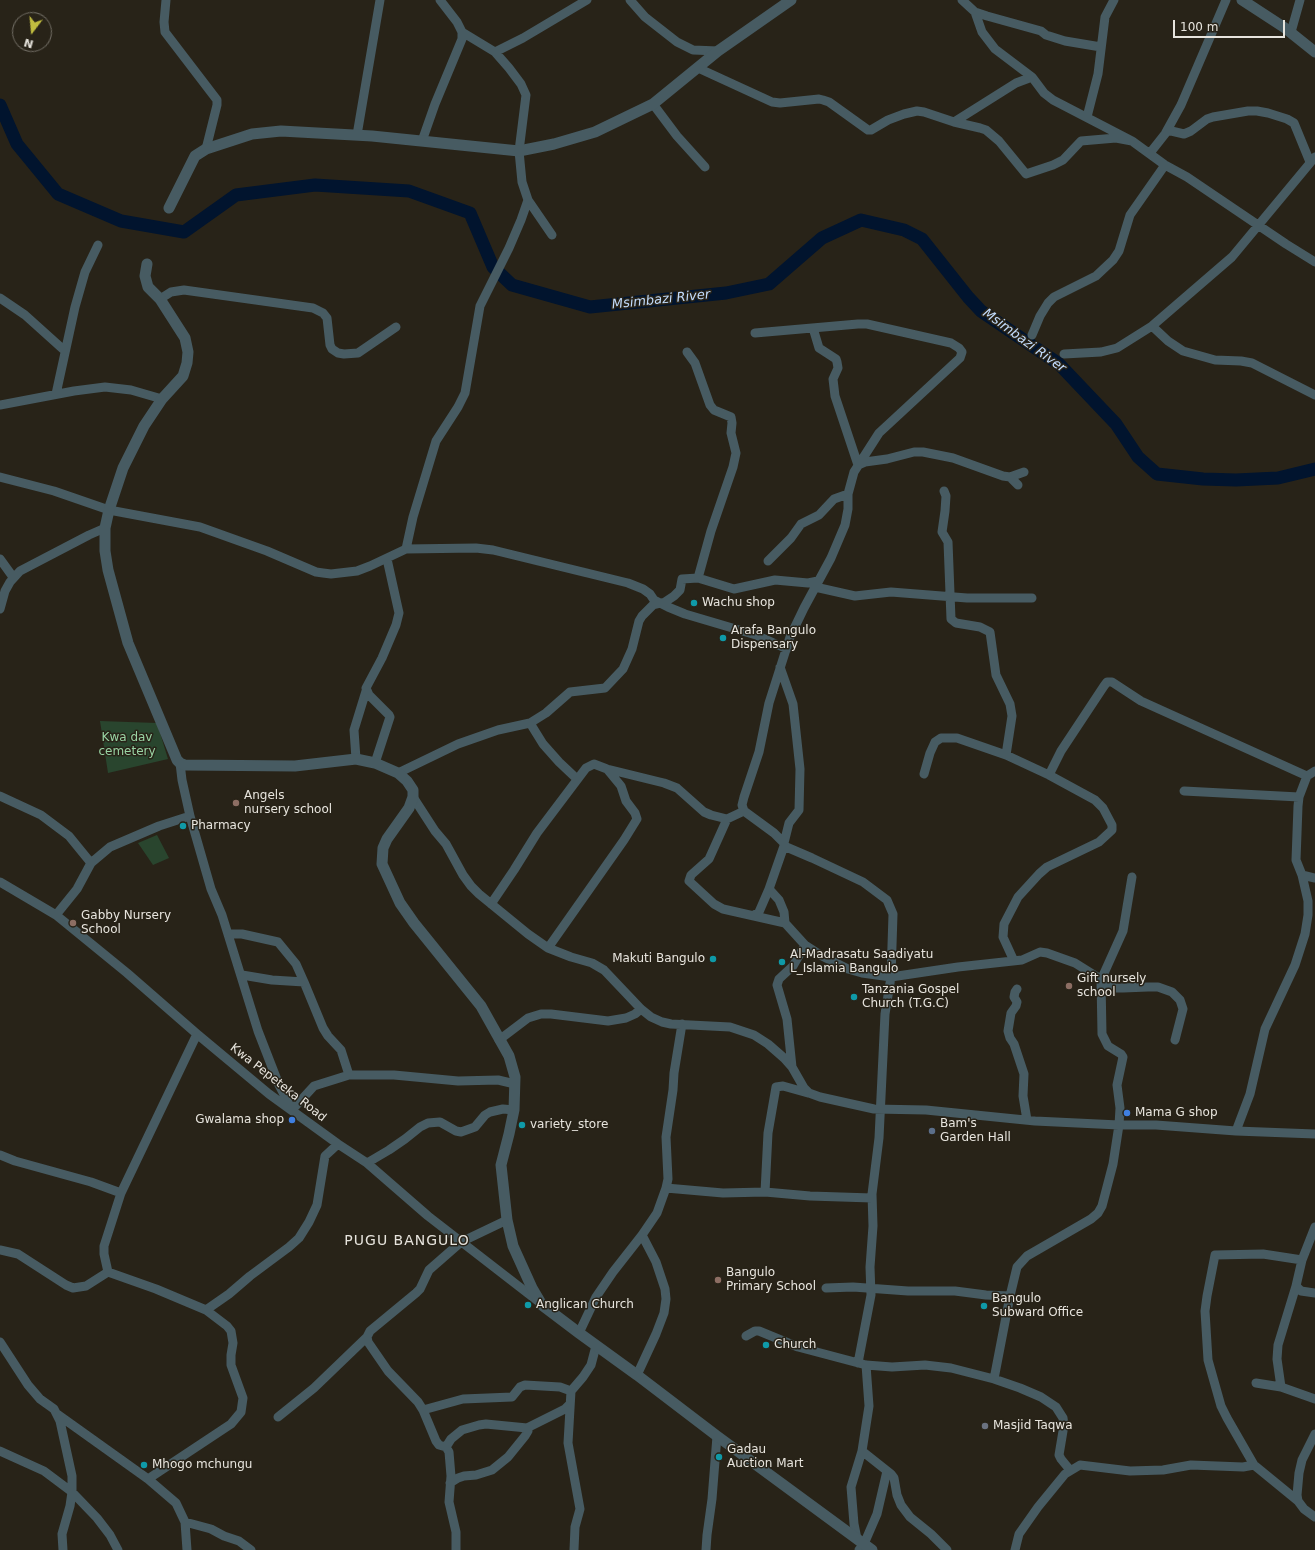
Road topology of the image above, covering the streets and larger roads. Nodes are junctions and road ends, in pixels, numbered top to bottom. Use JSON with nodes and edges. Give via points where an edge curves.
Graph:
{"nodes":[{"id":1,"x":166,"y":0,"type":"edge"},
{"id":2,"x":380,"y":0,"type":"edge"},
{"id":3,"x":440,"y":0,"type":"edge"},
{"id":4,"x":587,"y":0,"type":"edge"},
{"id":5,"x":630,"y":0,"type":"edge"},
{"id":6,"x":791,"y":0,"type":"edge"},
{"id":7,"x":962,"y":0,"type":"edge"},
{"id":8,"x":1114,"y":0,"type":"edge"},
{"id":9,"x":1226,"y":0,"type":"edge"},
{"id":10,"x":1242,"y":0,"type":"edge"},
{"id":11,"x":1300,"y":0,"type":"edge"},
{"id":12,"x":975,"y":12,"type":"junction"},
{"id":13,"x":462,"y":32,"type":"junction"},
{"id":14,"x":1291,"y":32,"type":"junction"},
{"id":15,"x":1101,"y":47,"type":"junction"},
{"id":16,"x":718,"y":51,"type":"junction"},
{"id":17,"x":495,"y":52,"type":"junction"},
{"id":18,"x":1315,"y":52,"type":"edge"},
{"id":19,"x":698,"y":68,"type":"junction"},
{"id":20,"x":1032,"y":78,"type":"junction"},
{"id":21,"x":653,"y":104,"type":"junction"},
{"id":22,"x":1087,"y":117,"type":"junction"},
{"id":23,"x":954,"y":122,"type":"junction"},
{"id":24,"x":1167,"y":130,"type":"junction"},
{"id":25,"x":357,"y":135,"type":"junction"},
{"id":26,"x":1132,"y":141,"type":"junction"},
{"id":27,"x":422,"y":142,"type":"junction"},
{"id":28,"x":206,"y":149,"type":"junction"},
{"id":29,"x":519,"y":151,"type":"junction"},
{"id":30,"x":1150,"y":153,"type":"junction"},
{"id":31,"x":1312,"y":160,"type":"edge"},
{"id":32,"x":1165,"y":166,"type":"junction"},
{"id":33,"x":705,"y":167,"type":"dead end"},
{"id":34,"x":528,"y":200,"type":"junction"},
{"id":35,"x":169,"y":208,"type":"dead end"},
{"id":36,"x":1260,"y":226,"type":"junction"},
{"id":37,"x":552,"y":235,"type":"dead end"},
{"id":38,"x":98,"y":245,"type":"dead end"},
{"id":39,"x":1315,"y":262,"type":"edge"},
{"id":40,"x":147,"y":264,"type":"dead end"},
{"id":41,"x":0,"y":298,"type":"edge"},
{"id":42,"x":160,"y":299,"type":"junction"},
{"id":43,"x":396,"y":326,"type":"dead end"},
{"id":44,"x":1152,"y":326,"type":"junction"},
{"id":45,"x":812,"y":328,"type":"junction"},
{"id":46,"x":755,"y":333,"type":"dead end"},
{"id":47,"x":1032,"y":335,"type":"dead end"},
{"id":48,"x":65,"y":351,"type":"junction"},
{"id":49,"x":687,"y":352,"type":"dead end"},
{"id":50,"x":1064,"y":354,"type":"dead end"},
{"id":51,"x":56,"y":394,"type":"junction"},
{"id":52,"x":1315,"y":395,"type":"edge"},
{"id":53,"x":162,"y":399,"type":"junction"},
{"id":54,"x":0,"y":405,"type":"edge"},
{"id":55,"x":858,"y":465,"type":"junction"},
{"id":56,"x":1024,"y":472,"type":"dead end"},
{"id":57,"x":0,"y":477,"type":"edge"},
{"id":58,"x":1010,"y":477,"type":"junction"},
{"id":59,"x":1018,"y":485,"type":"dead end"},
{"id":60,"x":944,"y":492,"type":"dead end"},
{"id":61,"x":848,"y":494,"type":"junction"},
{"id":62,"x":109,"y":510,"type":"junction"},
{"id":63,"x":105,"y":528,"type":"junction"},
{"id":64,"x":406,"y":549,"type":"junction"},
{"id":65,"x":387,"y":559,"type":"junction"},
{"id":66,"x":0,"y":560,"type":"edge"},
{"id":67,"x":768,"y":561,"type":"dead end"},
{"id":68,"x":13,"y":577,"type":"junction"},
{"id":69,"x":698,"y":578,"type":"junction"},
{"id":70,"x":817,"y":584,"type":"junction"},
{"id":71,"x":3,"y":591,"type":"edge"},
{"id":72,"x":950,"y":597,"type":"junction"},
{"id":73,"x":1032,"y":598,"type":"dead end"},
{"id":74,"x":660,"y":603,"type":"junction"},
{"id":75,"x":0,"y":609,"type":"edge"},
{"id":76,"x":787,"y":648,"type":"junction"},
{"id":77,"x":780,"y":667,"type":"junction"},
{"id":78,"x":366,"y":691,"type":"junction"},
{"id":79,"x":530,"y":723,"type":"junction"},
{"id":80,"x":1006,"y":755,"type":"junction"},
{"id":81,"x":356,"y":759,"type":"junction"},
{"id":82,"x":180,"y":763,"type":"junction"},
{"id":83,"x":375,"y":763,"type":"junction"},
{"id":84,"x":607,"y":769,"type":"junction"},
{"id":85,"x":1315,"y":771,"type":"edge"},
{"id":86,"x":398,"y":773,"type":"junction"},
{"id":87,"x":924,"y":774,"type":"dead end"},
{"id":88,"x":1049,"y":775,"type":"junction"},
{"id":89,"x":1306,"y":776,"type":"junction"},
{"id":90,"x":577,"y":779,"type":"junction"},
{"id":91,"x":1184,"y":791,"type":"dead end"},
{"id":92,"x":0,"y":796,"type":"edge"},
{"id":93,"x":413,"y":797,"type":"junction"},
{"id":94,"x":1299,"y":797,"type":"junction"},
{"id":95,"x":744,"y":811,"type":"junction"},
{"id":96,"x":190,"y":816,"type":"junction"},
{"id":97,"x":726,"y":819,"type":"junction"},
{"id":98,"x":784,"y":845,"type":"junction"},
{"id":99,"x":91,"y":863,"type":"junction"},
{"id":100,"x":1302,"y":875,"type":"junction"},
{"id":101,"x":1132,"y":878,"type":"dead end"},
{"id":102,"x":1315,"y":878,"type":"edge"},
{"id":103,"x":0,"y":882,"type":"edge"},
{"id":104,"x":769,"y":889,"type":"junction"},
{"id":105,"x":1311,"y":901,"type":"edge"},
{"id":106,"x":491,"y":904,"type":"junction"},
{"id":107,"x":56,"y":915,"type":"junction"},
{"id":108,"x":754,"y":915,"type":"junction"},
{"id":109,"x":785,"y":924,"type":"junction"},
{"id":110,"x":228,"y":934,"type":"junction"},
{"id":111,"x":805,"y":946,"type":"junction"},
{"id":112,"x":548,"y":948,"type":"junction"},
{"id":113,"x":1014,"y":961,"type":"junction"},
{"id":114,"x":242,"y":975,"type":"junction"},
{"id":115,"x":891,"y":977,"type":"junction"},
{"id":116,"x":1101,"y":980,"type":"junction"},
{"id":117,"x":304,"y":982,"type":"junction"},
{"id":118,"x":1017,"y":989,"type":"dead end"},
{"id":119,"x":641,"y":1010,"type":"junction"},
{"id":120,"x":682,"y":1024,"type":"junction"},
{"id":121,"x":196,"y":1034,"type":"junction"},
{"id":122,"x":499,"y":1040,"type":"junction"},
{"id":123,"x":1175,"y":1040,"type":"dead end"},
{"id":124,"x":792,"y":1067,"type":"junction"},
{"id":125,"x":349,"y":1075,"type":"junction"},
{"id":126,"x":515,"y":1084,"type":"junction"},
{"id":127,"x":809,"y":1093,"type":"junction"},
{"id":128,"x":881,"y":1109,"type":"junction"},
{"id":129,"x":292,"y":1110,"type":"junction"},
{"id":130,"x":514,"y":1110,"type":"junction"},
{"id":131,"x":1027,"y":1120,"type":"junction"},
{"id":132,"x":1118,"y":1125,"type":"junction"},
{"id":133,"x":1236,"y":1131,"type":"junction"},
{"id":134,"x":1315,"y":1134,"type":"edge"},
{"id":135,"x":338,"y":1144,"type":"junction"},
{"id":136,"x":0,"y":1155,"type":"edge"},
{"id":137,"x":367,"y":1163,"type":"junction"},
{"id":138,"x":666,"y":1188,"type":"junction"},
{"id":139,"x":121,"y":1192,"type":"junction"},
{"id":140,"x":765,"y":1192,"type":"junction"},
{"id":141,"x":872,"y":1198,"type":"junction"},
{"id":142,"x":507,"y":1220,"type":"junction"},
{"id":143,"x":1315,"y":1227,"type":"edge"},
{"id":144,"x":642,"y":1235,"type":"junction"},
{"id":145,"x":461,"y":1242,"type":"junction"},
{"id":146,"x":0,"y":1250,"type":"edge"},
{"id":147,"x":1302,"y":1260,"type":"junction"},
{"id":148,"x":108,"y":1272,"type":"junction"},
{"id":149,"x":1296,"y":1286,"type":"junction"},
{"id":150,"x":826,"y":1288,"type":"dead end"},
{"id":151,"x":872,"y":1288,"type":"junction"},
{"id":152,"x":1315,"y":1293,"type":"edge"},
{"id":153,"x":1010,"y":1296,"type":"junction"},
{"id":154,"x":542,"y":1305,"type":"junction"},
{"id":155,"x":206,"y":1310,"type":"junction"},
{"id":156,"x":578,"y":1333,"type":"junction"},
{"id":157,"x":746,"y":1336,"type":"dead end"},
{"id":158,"x":367,"y":1337,"type":"junction"},
{"id":159,"x":0,"y":1342,"type":"edge"},
{"id":160,"x":596,"y":1346,"type":"junction"},
{"id":161,"x":862,"y":1364,"type":"junction"},
{"id":162,"x":637,"y":1375,"type":"junction"},
{"id":163,"x":994,"y":1379,"type":"junction"},
{"id":164,"x":1256,"y":1383,"type":"dead end"},
{"id":165,"x":1281,"y":1387,"type":"junction"},
{"id":166,"x":571,"y":1391,"type":"junction"},
{"id":167,"x":1315,"y":1399,"type":"edge"},
{"id":168,"x":570,"y":1404,"type":"junction"},
{"id":169,"x":423,"y":1410,"type":"junction"},
{"id":170,"x":57,"y":1414,"type":"junction"},
{"id":171,"x":278,"y":1417,"type":"dead end"},
{"id":172,"x":527,"y":1428,"type":"junction"},
{"id":173,"x":1315,"y":1434,"type":"edge"},
{"id":174,"x":717,"y":1436,"type":"junction"},
{"id":175,"x":446,"y":1447,"type":"junction"},
{"id":176,"x":0,"y":1451,"type":"edge"},
{"id":177,"x":862,"y":1451,"type":"junction"},
{"id":178,"x":1254,"y":1465,"type":"junction"},
{"id":179,"x":1070,"y":1470,"type":"junction"},
{"id":180,"x":887,"y":1471,"type":"junction"},
{"id":181,"x":148,"y":1479,"type":"junction"},
{"id":182,"x":450,"y":1483,"type":"junction"},
{"id":183,"x":72,"y":1492,"type":"junction"},
{"id":184,"x":1298,"y":1501,"type":"junction"},
{"id":185,"x":1315,"y":1517,"type":"edge"},
{"id":186,"x":185,"y":1522,"type":"junction"},
{"id":187,"x":863,"y":1546,"type":"edge"},
{"id":188,"x":63,"y":1550,"type":"edge"},
{"id":189,"x":118,"y":1550,"type":"edge"},
{"id":190,"x":187,"y":1550,"type":"edge"},
{"id":191,"x":251,"y":1550,"type":"edge"},
{"id":192,"x":456,"y":1550,"type":"edge"},
{"id":193,"x":574,"y":1550,"type":"edge"},
{"id":194,"x":706,"y":1550,"type":"edge"},
{"id":195,"x":947,"y":1550,"type":"edge"},
{"id":196,"x":1015,"y":1550,"type":"edge"}],
"edges":[{"from":1,"to":28,"type":"street","via":[[165,32],[217,100]]},
{"from":2,"to":25,"type":"street"},
{"from":3,"to":13,"type":"street"},
{"from":4,"to":17,"type":"street"},
{"from":5,"to":16,"type":"street","via":[[645,17],[677,42],[693,50]]},
{"from":6,"to":16,"type":"street"},
{"from":7,"to":12,"type":"street"},
{"from":8,"to":15,"type":"street","via":[[1105,17]]},
{"from":9,"to":24,"type":"street","via":[[1181,105]]},
{"from":10,"to":14,"type":"street"},
{"from":11,"to":14,"type":"street"},
{"from":12,"to":15,"type":"street","via":[[1041,31],[1065,41]]},
{"from":12,"to":20,"type":"street","via":[[982,32],[995,49]]},
{"from":13,"to":17,"type":"street"},
{"from":13,"to":27,"type":"street","via":[[460,47],[446,76]]},
{"from":14,"to":18,"type":"street"},
{"from":15,"to":22,"type":"street","via":[[1098,74]]},
{"from":16,"to":19,"type":"street"},
{"from":17,"to":29,"type":"street","via":[[521,84],[526,95]]},
{"from":19,"to":21,"type":"street"},
{"from":19,"to":23,"type":"street","via":[[772,102],[823,100],[868,130],[888,120],[917,111]]},
{"from":20,"to":22,"type":"street","via":[[1053,100]]},
{"from":20,"to":23,"type":"street","via":[[1016,83]]},
{"from":21,"to":29,"type":"street","via":[[595,132]]},
{"from":21,"to":33,"type":"street"},
{"from":22,"to":26,"type":"street"},
{"from":23,"to":26,"type":"street","via":[[986,130],[1009,152],[1026,174],[1058,163],[1081,141],[1116,138]]},
{"from":24,"to":30,"type":"street"},
{"from":24,"to":31,"type":"street","via":[[1184,134],[1213,117],[1248,111],[1268,113],[1287,118],[1294,123]]},
{"from":25,"to":27,"type":"street"},
{"from":25,"to":28,"type":"street","via":[[281,131],[252,134]]},
{"from":26,"to":30,"type":"street"},
{"from":27,"to":29,"type":"street"},
{"from":28,"to":35,"type":"street","via":[[195,156]]},
{"from":29,"to":34,"type":"street","via":[[522,182]]},
{"from":30,"to":32,"type":"street"},
{"from":31,"to":36,"type":"street"},
{"from":32,"to":36,"type":"street"},
{"from":32,"to":47,"type":"street","via":[[1130,215],[1119,251],[1113,260],[1096,276],[1054,297],[1040,316]]},
{"from":34,"to":37,"type":"street"},
{"from":34,"to":64,"type":"street","via":[[509,248],[480,306],[465,392],[436,442]]},
{"from":36,"to":39,"type":"street"},
{"from":36,"to":44,"type":"street","via":[[1222,267]]},
{"from":38,"to":48,"type":"street","via":[[85,272]]},
{"from":40,"to":42,"type":"street","via":[[145,276],[148,287]]},
{"from":41,"to":48,"type":"street","via":[[25,315]]},
{"from":42,"to":43,"type":"street","via":[[171,292],[184,290],[313,308],[327,318],[332,349],[344,354],[358,353]]},
{"from":42,"to":53,"type":"street","via":[[185,338],[188,352],[183,376]]},
{"from":44,"to":50,"type":"street","via":[[1117,348],[1102,352]]},
{"from":44,"to":52,"type":"street","via":[[1183,351],[1215,360],[1252,363]]},
{"from":45,"to":46,"type":"street"},
{"from":45,"to":55,"type":"street","via":[[819,348],[836,359],[838,368],[833,379],[835,396]]},
{"from":45,"to":55,"type":"street","via":[[866,324],[950,343],[961,350],[960,358],[879,433]]},
{"from":48,"to":51,"type":"street"},
{"from":49,"to":69,"type":"street","via":[[695,363],[710,405],[714,410],[731,417],[736,453]]},
{"from":51,"to":53,"type":"street","via":[[104,387],[131,390]]},
{"from":51,"to":54,"type":"street"},
{"from":53,"to":62,"type":"street","via":[[144,426],[126,461]]},
{"from":55,"to":58,"type":"street","via":[[918,452],[953,458]]},
{"from":55,"to":61,"type":"street"},
{"from":56,"to":58,"type":"street"},
{"from":57,"to":62,"type":"street","via":[[54,491]]},
{"from":58,"to":59,"type":"street"},
{"from":60,"to":72,"type":"street","via":[[946,511],[942,532],[948,542]]},
{"from":61,"to":67,"type":"street","via":[[834,499],[818,515],[802,524]]},
{"from":61,"to":70,"type":"street","via":[[845,526]]},
{"from":62,"to":63,"type":"street"},
{"from":62,"to":65,"type":"street","via":[[200,527],[316,572],[331,574],[357,571]]},
{"from":63,"to":68,"type":"street","via":[[26,567]]},
{"from":63,"to":82,"type":"street","via":[[104,552],[128,643]]},
{"from":64,"to":65,"type":"street"},
{"from":64,"to":74,"type":"street","via":[[493,550],[623,581],[643,589]]},
{"from":65,"to":78,"type":"street","via":[[399,613]]},
{"from":66,"to":68,"type":"street"},
{"from":68,"to":71,"type":"street"},
{"from":69,"to":70,"type":"street","via":[[734,589],[775,580]]},
{"from":69,"to":74,"type":"street","via":[[682,579],[679,591],[670,600]]},
{"from":70,"to":72,"type":"street","via":[[855,596],[891,592]]},
{"from":70,"to":76,"type":"street"},
{"from":71,"to":75,"type":"street"},
{"from":72,"to":73,"type":"street"},
{"from":72,"to":80,"type":"street","via":[[952,622],[980,627],[990,632],[996,676],[1010,704],[1012,716]]},
{"from":74,"to":76,"type":"street","via":[[685,614],[756,635]]},
{"from":74,"to":79,"type":"street","via":[[650,607],[639,621],[632,649],[623,669],[610,684],[605,688],[570,692]]},
{"from":76,"to":77,"type":"street"},
{"from":77,"to":95,"type":"street","via":[[769,703],[759,752],[744,797]]},
{"from":77,"to":98,"type":"street","via":[[793,704],[800,769],[799,810],[789,823]]},
{"from":78,"to":81,"type":"street","via":[[354,730]]},
{"from":78,"to":83,"type":"street","via":[[390,714]]},
{"from":79,"to":86,"type":"street","via":[[498,730],[458,744]]},
{"from":79,"to":90,"type":"street","via":[[548,750]]},
{"from":80,"to":87,"type":"street","via":[[957,738],[941,738],[932,745]]},
{"from":80,"to":88,"type":"street"},
{"from":81,"to":82,"type":"street","via":[[295,766]]},
{"from":81,"to":83,"type":"street"},
{"from":82,"to":96,"type":"street"},
{"from":83,"to":86,"type":"street"},
{"from":84,"to":90,"type":"street","via":[[594,764],[586,768]]},
{"from":84,"to":97,"type":"street","via":[[664,782],[677,788],[704,812]]},
{"from":84,"to":112,"type":"street","via":[[621,786],[626,801],[638,819]]},
{"from":85,"to":89,"type":"street"},
{"from":86,"to":93,"type":"street","via":[[413,790]]},
{"from":88,"to":89,"type":"street","via":[[1060,751],[1104,686],[1107,682],[1112,682],[1141,701]]},
{"from":88,"to":113,"type":"street","via":[[1098,802],[1113,828],[1099,842],[1047,867],[1018,897],[1004,924],[1002,938]]},
{"from":89,"to":94,"type":"street"},
{"from":90,"to":106,"type":"street","via":[[537,833]]},
{"from":91,"to":94,"type":"street"},
{"from":92,"to":99,"type":"street","via":[[40,815],[70,836]]},
{"from":93,"to":106,"type":"street","via":[[446,844],[463,875]]},
{"from":93,"to":122,"type":"street","via":[[409,808],[383,848],[383,867],[400,903],[481,1006]]},
{"from":94,"to":100,"type":"street","via":[[1296,860]]},
{"from":95,"to":97,"type":"street"},
{"from":95,"to":98,"type":"street","via":[[774,833]]},
{"from":96,"to":99,"type":"street","via":[[110,847]]},
{"from":96,"to":110,"type":"street","via":[[211,889]]},
{"from":97,"to":108,"type":"street","via":[[708,859],[691,874],[689,881],[723,909]]},
{"from":98,"to":104,"type":"street"},
{"from":98,"to":115,"type":"street","via":[[863,882],[887,900],[893,914]]},
{"from":99,"to":107,"type":"street","via":[[77,889]]},
{"from":100,"to":102,"type":"street"},
{"from":100,"to":105,"type":"street"},
{"from":101,"to":116,"type":"street","via":[[1122,931]]},
{"from":103,"to":107,"type":"street","name":"Kwa Pepeteka Road"},
{"from":104,"to":108,"type":"street"},
{"from":104,"to":109,"type":"street","via":[[779,900]]},
{"from":105,"to":133,"type":"street","via":[[1305,934],[1295,965],[1265,1029],[1250,1094]]},
{"from":106,"to":112,"type":"street"},
{"from":107,"to":121,"type":"street","name":"Kwa Pepeteka Road"},
{"from":108,"to":109,"type":"street"},
{"from":109,"to":111,"type":"street"},
{"from":110,"to":114,"type":"street"},
{"from":110,"to":117,"type":"street","via":[[242,934],[278,942],[296,964]]},
{"from":111,"to":115,"type":"street","via":[[848,969]]},
{"from":111,"to":124,"type":"street","via":[[792,966],[779,979],[778,984],[787,1019]]},
{"from":112,"to":119,"type":"street","via":[[592,963],[604,970]]},
{"from":113,"to":115,"type":"street"},
{"from":113,"to":116,"type":"street","via":[[1026,959],[1040,952],[1047,953],[1075,963]]},
{"from":114,"to":117,"type":"street","via":[[267,980]]},
{"from":114,"to":129,"type":"street","via":[[265,1050]]},
{"from":115,"to":128,"type":"street","via":[[885,1014]]},
{"from":116,"to":123,"type":"street","via":[[1115,988],[1158,987],[1172,992],[1180,1000],[1183,1008]]},
{"from":116,"to":132,"type":"street","via":[[1102,1034],[1108,1046],[1123,1057],[1117,1085],[1120,1108]]},
{"from":117,"to":125,"type":"street","via":[[323,1028],[341,1050]]},
{"from":118,"to":131,"type":"street","via":[[1014,997],[1017,1002],[1011,1013],[1008,1031],[1024,1074]]},
{"from":119,"to":120,"type":"street","via":[[662,1022]]},
{"from":119,"to":122,"type":"street","via":[[626,1018],[608,1021],[541,1014],[528,1018]]},
{"from":120,"to":124,"type":"street","via":[[730,1027],[754,1035],[774,1049]]},
{"from":120,"to":138,"type":"street","via":[[666,1136]]},
{"from":121,"to":129,"type":"street","name":"Kwa Pepeteka Road"},
{"from":121,"to":139,"type":"street"},
{"from":122,"to":126,"type":"street","via":[[509,1056]]},
{"from":124,"to":127,"type":"street"},
{"from":125,"to":126,"type":"street","via":[[394,1075],[458,1081],[498,1080]]},
{"from":125,"to":129,"type":"street","via":[[314,1086]]},
{"from":126,"to":130,"type":"street"},
{"from":127,"to":128,"type":"street"},
{"from":127,"to":140,"type":"street","via":[[783,1086],[776,1087],[768,1133]]},
{"from":128,"to":131,"type":"street","via":[[926,1110]]},
{"from":128,"to":141,"type":"street"},
{"from":129,"to":135,"type":"street","name":"Kwa Pepeteka Road"},
{"from":130,"to":137,"type":"street","via":[[490,1112],[475,1127],[461,1132],[440,1122],[428,1123]]},
{"from":130,"to":142,"type":"street","via":[[500,1165]]},
{"from":131,"to":132,"type":"street"},
{"from":132,"to":133,"type":"street","via":[[1156,1124]]},
{"from":132,"to":153,"type":"street","via":[[1113,1164],[1098,1213],[1021,1261],[1014,1273]]},
{"from":133,"to":134,"type":"street"},
{"from":135,"to":137,"type":"street","name":"Kwa Pepeteka Road"},
{"from":135,"to":155,"type":"street","via":[[325,1156],[317,1205],[299,1238],[230,1294]]},
{"from":136,"to":139,"type":"street"},
{"from":137,"to":145,"type":"street","name":"Kwa Pepeteka Road"},
{"from":138,"to":140,"type":"street","via":[[723,1193]]},
{"from":138,"to":144,"type":"street","via":[[657,1213]]},
{"from":139,"to":148,"type":"street","via":[[104,1246]]},
{"from":140,"to":141,"type":"street"},
{"from":141,"to":151,"type":"street"},
{"from":142,"to":145,"type":"street"},
{"from":142,"to":154,"type":"street","via":[[513,1246]]},
{"from":143,"to":147,"type":"street"},
{"from":144,"to":156,"type":"street","via":[[596,1297]]},
{"from":144,"to":162,"type":"street","via":[[656,1262],[666,1298],[664,1313]]},
{"from":145,"to":154,"type":"street","name":"Kwa Pepeteka Road"},
{"from":145,"to":158,"type":"street","via":[[429,1270],[416,1294],[370,1331]]},
{"from":146,"to":148,"type":"street","via":[[18,1254],[73,1288],[86,1286]]},
{"from":147,"to":149,"type":"street"},
{"from":147,"to":178,"type":"street","via":[[1263,1254],[1214,1256],[1205,1311],[1208,1360],[1221,1406]]},
{"from":148,"to":155,"type":"street"},
{"from":149,"to":152,"type":"street","via":[[1301,1291]]},
{"from":149,"to":165,"type":"street","via":[[1278,1345]]},
{"from":150,"to":151,"type":"street"},
{"from":151,"to":153,"type":"street"},
{"from":151,"to":161,"type":"street"},
{"from":153,"to":163,"type":"street"},
{"from":154,"to":156,"type":"street"},
{"from":155,"to":181,"type":"street","via":[[231,1332],[231,1365],[243,1398],[241,1412],[231,1424]]},
{"from":156,"to":160,"type":"street"},
{"from":157,"to":161,"type":"street","via":[[759,1331],[798,1347]]},
{"from":158,"to":169,"type":"street","via":[[388,1371]]},
{"from":158,"to":171,"type":"street","via":[[314,1388]]},
{"from":159,"to":170,"type":"street","via":[[28,1385]]},
{"from":160,"to":162,"type":"street"},
{"from":160,"to":166,"type":"street","via":[[591,1364]]},
{"from":161,"to":163,"type":"street","via":[[892,1367],[925,1365],[951,1368]]},
{"from":161,"to":177,"type":"street","via":[[869,1406]]},
{"from":162,"to":174,"type":"street"},
{"from":163,"to":179,"type":"street","via":[[1040,1397],[1056,1407],[1064,1425],[1060,1455]]},
{"from":164,"to":165,"type":"street"},
{"from":165,"to":167,"type":"street"},
{"from":166,"to":168,"type":"street"},
{"from":166,"to":169,"type":"street","via":[[560,1387],[525,1384],[512,1397],[463,1399]]},
{"from":168,"to":172,"type":"street"},
{"from":168,"to":193,"type":"street","via":[[568,1443],[580,1509],[575,1527]]},
{"from":169,"to":175,"type":"street","via":[[436,1441]]},
{"from":170,"to":181,"type":"street"},
{"from":170,"to":183,"type":"street","via":[[72,1476]]},
{"from":172,"to":175,"type":"street","via":[[479,1425],[462,1430]]},
{"from":172,"to":182,"type":"street","via":[[525,1436],[508,1457],[492,1470],[464,1476]]},
{"from":173,"to":184,"type":"street","via":[[1302,1460]]},
{"from":174,"to":187,"type":"street"},
{"from":174,"to":194,"type":"street"},
{"from":175,"to":182,"type":"street"},
{"from":176,"to":183,"type":"street","via":[[44,1471]]},
{"from":177,"to":180,"type":"street"},
{"from":177,"to":187,"type":"street","via":[[851,1488],[854,1524]]},
{"from":178,"to":179,"type":"street","via":[[1191,1466],[1130,1471],[1083,1465]]},
{"from":178,"to":184,"type":"street"},
{"from":179,"to":196,"type":"street","via":[[1024,1526]]},
{"from":180,"to":187,"type":"street","via":[[877,1514]]},
{"from":180,"to":195,"type":"street","via":[[894,1478],[896,1495],[901,1505]]},
{"from":181,"to":186,"type":"street","via":[[176,1503]]},
{"from":182,"to":192,"type":"street","via":[[449,1502],[456,1532]]},
{"from":183,"to":188,"type":"street","via":[[62,1534]]},
{"from":183,"to":189,"type":"street","via":[[97,1518]]},
{"from":184,"to":185,"type":"street"},
{"from":186,"to":190,"type":"street"},
{"from":186,"to":191,"type":"street","via":[[211,1529],[239,1541]]}]}
